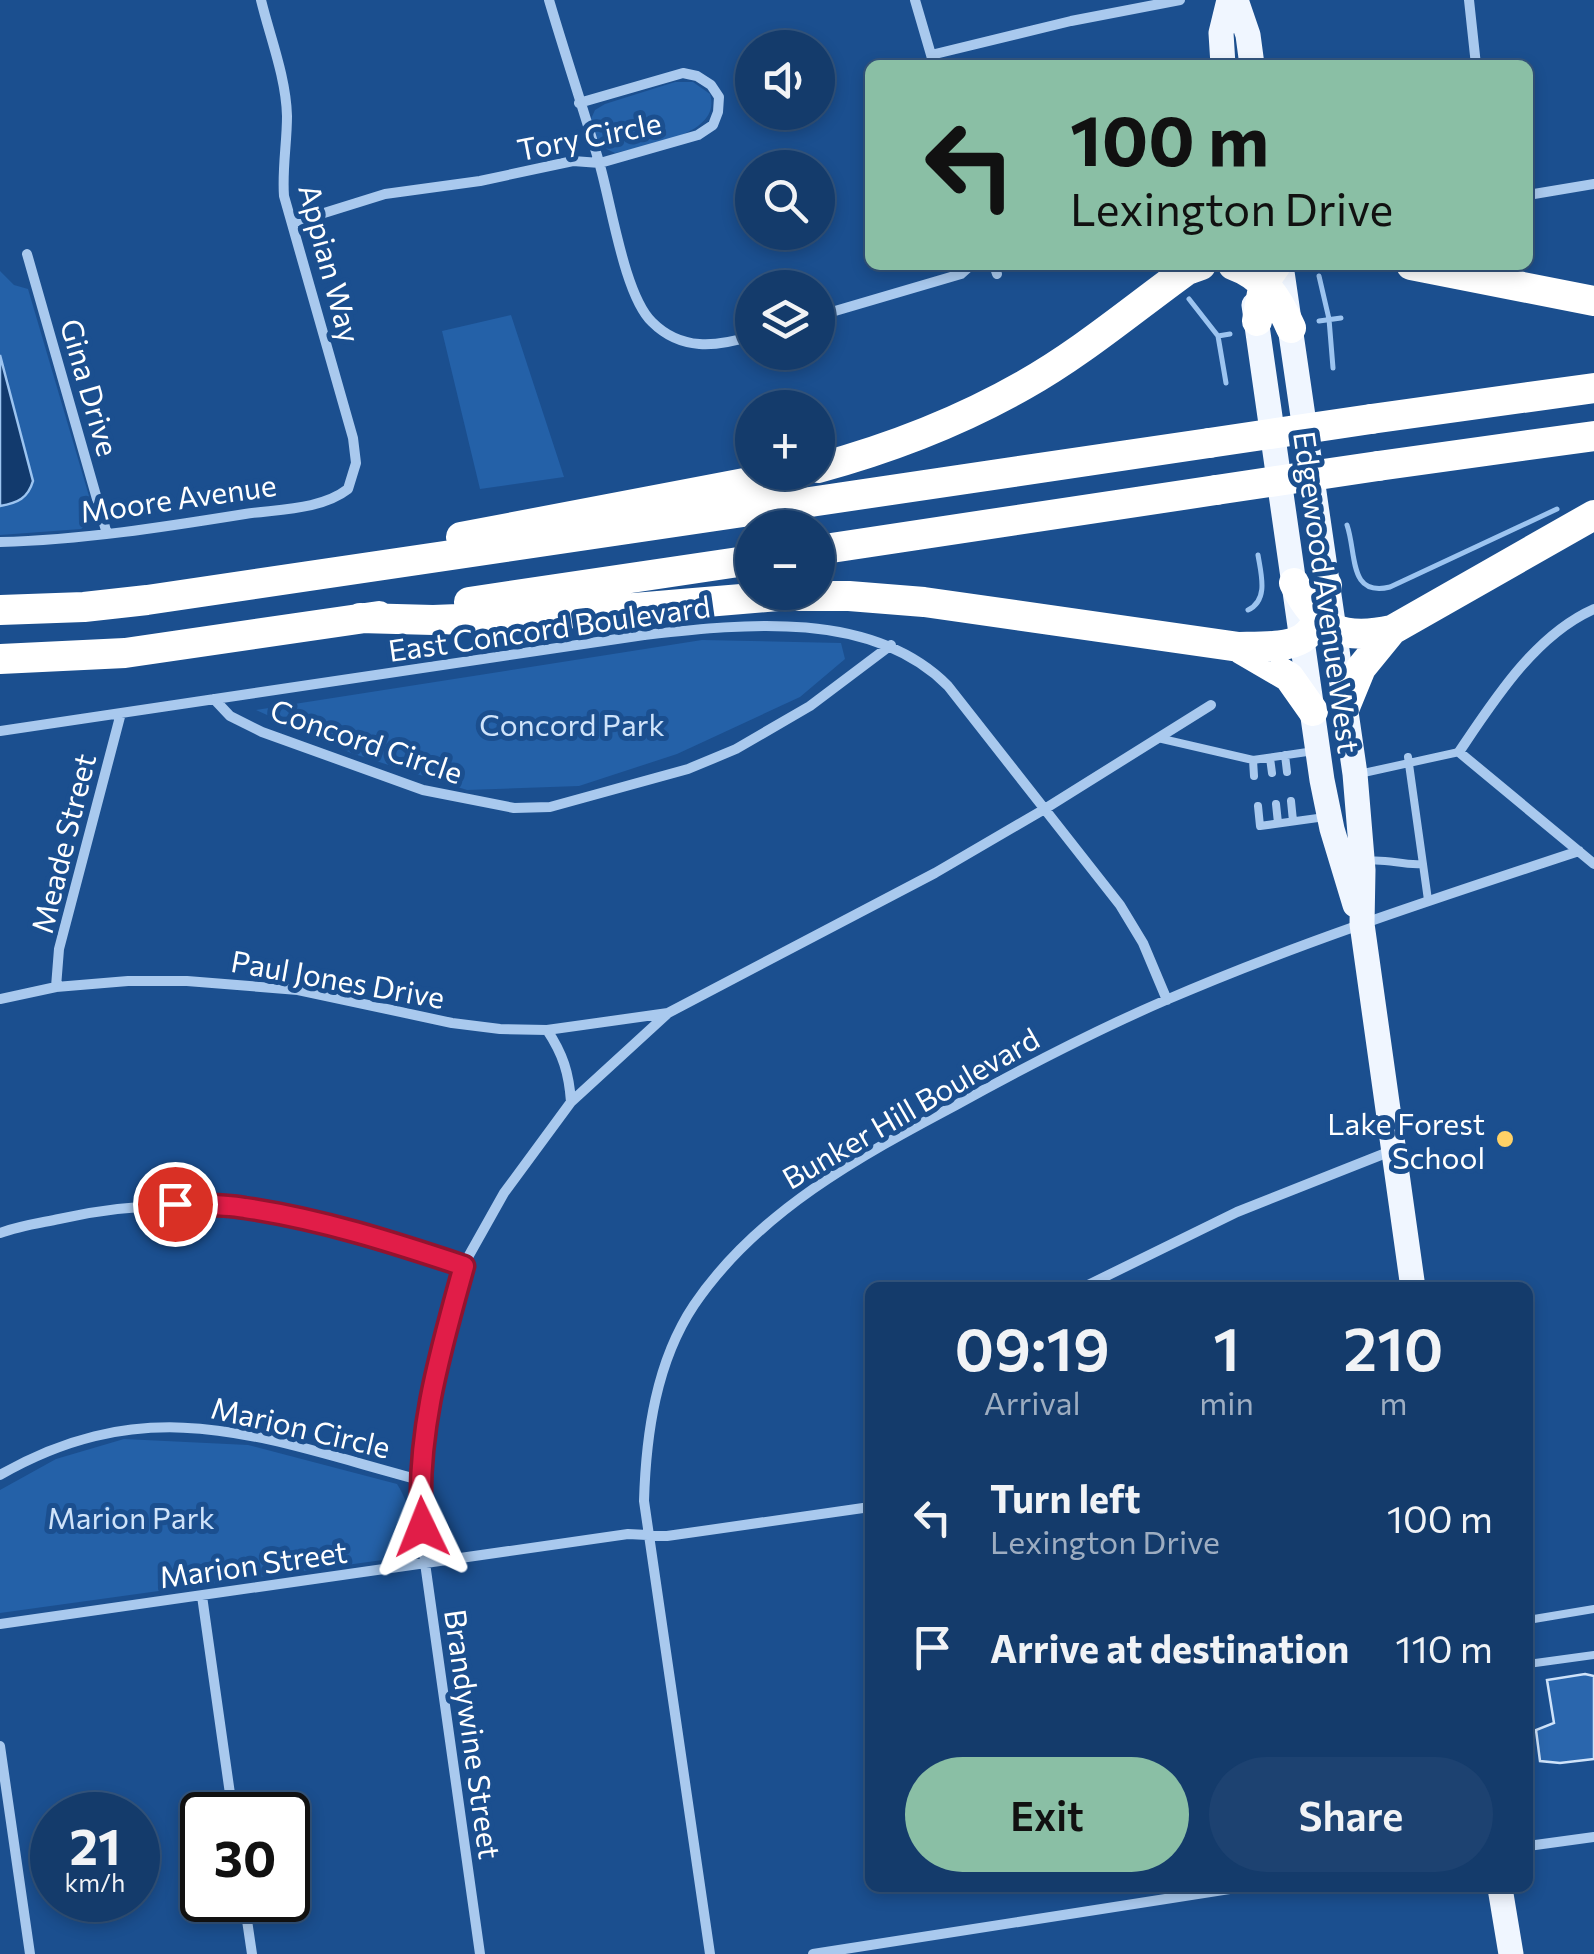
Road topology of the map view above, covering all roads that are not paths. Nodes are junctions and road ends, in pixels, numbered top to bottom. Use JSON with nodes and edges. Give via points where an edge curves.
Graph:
{"nodes":[{"id":1,"x":260,"y":0,"type":"edge"},
{"id":2,"x":549,"y":0,"type":"edge"},
{"id":3,"x":915,"y":0,"type":"edge"},
{"id":4,"x":1180,"y":0,"type":"edge"},
{"id":5,"x":1233,"y":0,"type":"edge"},
{"id":6,"x":1469,"y":0,"type":"edge"},
{"id":7,"x":932,"y":60,"type":"edge"},
{"id":8,"x":1223,"y":60,"type":"edge"},
{"id":9,"x":1251,"y":60,"type":"edge"},
{"id":10,"x":1475,"y":60,"type":"edge"},
{"id":11,"x":579,"y":104,"type":"junction"},
{"id":12,"x":600,"y":164,"type":"junction"},
{"id":13,"x":1594,"y":184,"type":"edge"},
{"id":14,"x":1533,"y":194,"type":"edge"},
{"id":15,"x":292,"y":223,"type":"junction"},
{"id":16,"x":27,"y":254,"type":"dead end"},
{"id":17,"x":965,"y":270,"type":"edge"},
{"id":18,"x":1189,"y":270,"type":"edge"},
{"id":19,"x":1259,"y":270,"type":"edge"},
{"id":20,"x":1260,"y":270,"type":"edge"},
{"id":21,"x":1437,"y":270,"type":"edge"},
{"id":22,"x":1594,"y":302,"type":"edge"},
{"id":23,"x":835,"y":311,"type":"edge"},
{"id":24,"x":1257,"y":321,"type":"joint"},
{"id":25,"x":1290,"y":328,"type":"joint"},
{"id":26,"x":735,"y":340,"type":"edge"},
{"id":27,"x":1594,"y":388,"type":"edge"},
{"id":28,"x":1594,"y":436,"type":"edge"},
{"id":29,"x":835,"y":463,"type":"edge"},
{"id":30,"x":353,"y":479,"type":"joint"},
{"id":31,"x":735,"y":484,"type":"edge"},
{"id":32,"x":1594,"y":514,"type":"edge"},
{"id":33,"x":107,"y":534,"type":"junction"},
{"id":34,"x":0,"y":542,"type":"edge"},
{"id":35,"x":835,"y":547,"type":"edge"},
{"id":36,"x":735,"y":563,"type":"edge"},
{"id":37,"x":354,"y":571,"type":"junction"},
{"id":38,"x":1294,"y":584,"type":"joint"},
{"id":39,"x":1327,"y":585,"type":"joint"},
{"id":40,"x":1594,"y":609,"type":"edge"},
{"id":41,"x":0,"y":610,"type":"edge"},
{"id":42,"x":360,"y":618,"type":"junction"},
{"id":43,"x":1318,"y":630,"type":"junction"},
{"id":44,"x":1392,"y":630,"type":"junction"},
{"id":45,"x":891,"y":645,"type":"junction"},
{"id":46,"x":1239,"y":647,"type":"junction"},
{"id":47,"x":0,"y":660,"type":"edge"},
{"id":48,"x":214,"y":699,"type":"junction"},
{"id":49,"x":1212,"y":705,"type":"dead end"},
{"id":50,"x":1345,"y":707,"type":"junction"},
{"id":51,"x":121,"y":712,"type":"junction"},
{"id":52,"x":1312,"y":712,"type":"junction"},
{"id":53,"x":0,"y":730,"type":"edge"},
{"id":54,"x":1158,"y":738,"type":"junction"},
{"id":55,"x":1318,"y":750,"type":"junction"},
{"id":56,"x":1459,"y":752,"type":"junction"},
{"id":57,"x":1285,"y":755,"type":"junction"},
{"id":58,"x":1270,"y":758,"type":"junction"},
{"id":59,"x":1253,"y":760,"type":"junction"},
{"id":60,"x":1409,"y":760,"type":"junction"},
{"id":61,"x":1287,"y":772,"type":"dead end"},
{"id":62,"x":1272,"y":774,"type":"dead end"},
{"id":63,"x":1355,"y":774,"type":"junction"},
{"id":64,"x":1254,"y":776,"type":"dead end"},
{"id":65,"x":1291,"y":800,"type":"dead end"},
{"id":66,"x":1276,"y":804,"type":"dead end"},
{"id":67,"x":1258,"y":806,"type":"dead end"},
{"id":68,"x":1043,"y":810,"type":"junction"},
{"id":69,"x":1330,"y":816,"type":"junction"},
{"id":70,"x":1294,"y":821,"type":"junction"},
{"id":71,"x":1278,"y":823,"type":"junction"},
{"id":72,"x":1579,"y":852,"type":"junction"},
{"id":73,"x":1362,"y":861,"type":"junction"},
{"id":74,"x":1423,"y":864,"type":"junction"},
{"id":75,"x":1594,"y":864,"type":"edge"},
{"id":76,"x":1428,"y":900,"type":"junction"},
{"id":77,"x":1362,"y":924,"type":"junction"},
{"id":78,"x":56,"y":987,"type":"junction"},
{"id":79,"x":0,"y":998,"type":"edge"},
{"id":80,"x":1167,"y":1000,"type":"junction"},
{"id":81,"x":668,"y":1013,"type":"junction"},
{"id":82,"x":547,"y":1030,"type":"junction"},
{"id":83,"x":571,"y":1102,"type":"junction"},
{"id":84,"x":1392,"y":1151,"type":"junction"},
{"id":85,"x":483,"y":1230,"type":"joint"},
{"id":86,"x":0,"y":1233,"type":"edge"},
{"id":87,"x":464,"y":1266,"type":"junction"},
{"id":88,"x":1094,"y":1282,"type":"edge"},
{"id":89,"x":1412,"y":1282,"type":"edge"},
{"id":90,"x":0,"y":1476,"type":"edge"},
{"id":91,"x":420,"y":1480,"type":"junction"},
{"id":92,"x":865,"y":1508,"type":"edge"},
{"id":93,"x":649,"y":1535,"type":"junction"},
{"id":94,"x":424,"y":1562,"type":"junction"},
{"id":95,"x":202,"y":1596,"type":"junction"},
{"id":96,"x":1594,"y":1609,"type":"edge"},
{"id":97,"x":1533,"y":1619,"type":"edge"},
{"id":98,"x":0,"y":1624,"type":"edge"},
{"id":99,"x":1594,"y":1656,"type":"edge"},
{"id":100,"x":1533,"y":1663,"type":"edge"},
{"id":101,"x":0,"y":1746,"type":"edge"},
{"id":102,"x":229,"y":1792,"type":"edge"},
{"id":103,"x":1594,"y":1837,"type":"edge"},
{"id":104,"x":1533,"y":1845,"type":"edge"},
{"id":105,"x":1197,"y":1892,"type":"edge"},
{"id":106,"x":1501,"y":1892,"type":"edge"},
{"id":107,"x":247,"y":1922,"type":"edge"},
{"id":108,"x":30,"y":1954,"type":"edge"},
{"id":109,"x":252,"y":1954,"type":"edge"},
{"id":110,"x":480,"y":1954,"type":"edge"},
{"id":111,"x":710,"y":1954,"type":"edge"},
{"id":112,"x":813,"y":1954,"type":"edge"},
{"id":113,"x":1510,"y":1954,"type":"edge"}],
"edges":[{"from":1,"to":15,"type":"street","name":"Appian Way","via":[[284,89],[282,172]]},
{"from":2,"to":11,"type":"street"},
{"from":3,"to":7,"type":"street"},
{"from":4,"to":7,"type":"street","via":[[1071,21]]},
{"from":5,"to":8,"type":"main road","via":[[1221,33]]},
{"from":5,"to":9,"type":"main road"},
{"from":6,"to":10,"type":"street"},
{"from":11,"to":12,"type":"street"},
{"from":11,"to":12,"type":"street","name":"Tory Circle","via":[[684,74],[711,85],[718,97],[713,125],[698,136]]},
{"from":12,"to":15,"type":"street","name":"Tory Circle","via":[[573,162],[411,189]]},
{"from":12,"to":26,"type":"street","via":[[636,298],[649,320],[685,344]]},
{"from":13,"to":14,"type":"street"},
{"from":15,"to":30,"type":"street","name":"Appian Way","via":[[353,438]]},
{"from":16,"to":33,"type":"street","name":"Gina Drive"},
{"from":17,"to":23,"type":"street"},
{"from":18,"to":29,"type":"highway","via":[[992,402]]},
{"from":19,"to":24,"type":"highway"},
{"from":20,"to":25,"type":"highway"},
{"from":21,"to":22,"type":"highway"},
{"from":24,"to":38,"type":"main road","name":"Edgewood Avenue West"},
{"from":25,"to":39,"type":"main road","name":"Edgewood Avenue West"},
{"from":27,"to":37,"type":"highway","bridge":true},
{"from":28,"to":35,"type":"highway","bridge":true},
{"from":30,"to":33,"type":"street","name":"Moore Avenue","via":[[326,502]]},
{"from":31,"to":37,"type":"highway","via":[[479,532]]},
{"from":32,"to":44,"type":"highway"},
{"from":33,"to":34,"type":"street","name":"Moore Avenue"},
{"from":36,"to":42,"type":"highway"},
{"from":37,"to":41,"type":"highway","via":[[131,602]]},
{"from":38,"to":43,"type":"highway"},
{"from":39,"to":43,"type":"highway"},
{"from":40,"to":56,"type":"street","via":[[1526,663]]},
{"from":42,"to":46,"type":"highway","via":[[539,616],[849,596]]},
{"from":42,"to":47,"type":"highway","via":[[125,654]]},
{"from":43,"to":44,"type":"highway"},
{"from":43,"to":46,"type":"highway","via":[[1287,646]]},
{"from":43,"to":50,"type":"main road","name":"Edgewood Avenue West"},
{"from":43,"to":52,"type":"main road","name":"Edgewood Avenue West"},
{"from":44,"to":50,"type":"highway","via":[[1361,668]]},
{"from":45,"to":48,"type":"street","name":"East Concord Boulevard","via":[[831,630],[696,629]]},
{"from":45,"to":48,"type":"street","name":"Concord Circle","via":[[810,706],[736,749],[550,807],[514,808],[424,790],[262,732]]},
{"from":45,"to":68,"type":"street","name":"East Concord Boulevard","via":[[948,686]]},
{"from":46,"to":52,"type":"highway","via":[[1289,678]]},
{"from":48,"to":51,"type":"street","name":"East Concord Boulevard"},
{"from":49,"to":54,"type":"street","name":"Paul Jones Drive"},
{"from":50,"to":63,"type":"main road","name":"Edgewood Avenue West"},
{"from":51,"to":53,"type":"street","name":"East Concord Boulevard"},
{"from":51,"to":78,"type":"street","name":"Meade Street"},
{"from":52,"to":55,"type":"main road","name":"Edgewood Avenue West"},
{"from":54,"to":59,"type":"lane"},
{"from":54,"to":68,"type":"street","name":"Paul Jones Drive"},
{"from":55,"to":57,"type":"lane"},
{"from":55,"to":69,"type":"main road","name":"Edgewood Avenue West"},
{"from":56,"to":60,"type":"lane"},
{"from":56,"to":72,"type":"street"},
{"from":57,"to":58,"type":"lane"},
{"from":57,"to":61,"type":"lane"},
{"from":58,"to":59,"type":"lane"},
{"from":58,"to":62,"type":"lane"},
{"from":59,"to":64,"type":"lane"},
{"from":60,"to":63,"type":"lane"},
{"from":60,"to":74,"type":"lane"},
{"from":63,"to":73,"type":"main road","name":"Edgewood Avenue West"},
{"from":65,"to":70,"type":"lane"},
{"from":66,"to":71,"type":"lane"},
{"from":67,"to":71,"type":"lane","via":[[1260,826]]},
{"from":68,"to":80,"type":"street","name":"East Concord Boulevard","via":[[1120,904]]},
{"from":68,"to":81,"type":"street","name":"Paul Jones Drive"},
{"from":69,"to":70,"type":"lane"},
{"from":69,"to":77,"type":"main road","name":"Edgewood Avenue West"},
{"from":70,"to":71,"type":"lane"},
{"from":72,"to":75,"type":"street"},
{"from":72,"to":76,"type":"street","name":"Bunker Hill Boulevard"},
{"from":73,"to":74,"type":"lane"},
{"from":73,"to":77,"type":"main road","name":"Edgewood Avenue West"},
{"from":74,"to":76,"type":"lane"},
{"from":76,"to":77,"type":"street","name":"Bunker Hill Boulevard"},
{"from":77,"to":80,"type":"street","name":"Bunker Hill Boulevard"},
{"from":77,"to":84,"type":"main road","name":"Edgewood Avenue West"},
{"from":78,"to":79,"type":"street","name":"Paul Jones Drive"},
{"from":78,"to":82,"type":"street","name":"Paul Jones Drive","via":[[236,983],[452,1023]]},
{"from":80,"to":93,"type":"street","name":"Bunker Hill Boulevard","via":[[899,1135],[768,1222],[694,1306],[661,1380],[645,1453]]},
{"from":81,"to":82,"type":"street","name":"Paul Jones Drive"},
{"from":81,"to":83,"type":"street","name":"Paul Jones Drive"},
{"from":82,"to":83,"type":"street","via":[[569,1074]]},
{"from":83,"to":85,"type":"street","name":"Paul Jones Drive"},
{"from":84,"to":88,"type":"street","via":[[1237,1212]]},
{"from":84,"to":89,"type":"main road","name":"Edgewood Avenue West"},
{"from":85,"to":87,"type":"street","name":"Brandywine Street"},
{"from":86,"to":87,"type":"street","via":[[124,1206],[240,1207],[372,1236]]},
{"from":87,"to":91,"type":"street","name":"Brandywine Street","via":[[431,1391]]},
{"from":90,"to":91,"type":"street","name":"Marion Circle","via":[[55,1447],[111,1432],[188,1426],[238,1432]]},
{"from":91,"to":94,"type":"street","name":"Brandywine Street"},
{"from":92,"to":93,"type":"street","name":"Marion Street"},
{"from":93,"to":94,"type":"street","name":"Marion Street"},
{"from":93,"to":111,"type":"street","name":"Bunker Hill Boulevard"},
{"from":94,"to":95,"type":"street","name":"Marion Street"},
{"from":94,"to":110,"type":"street","name":"Brandywine Street"},
{"from":95,"to":98,"type":"street","name":"Marion Street"},
{"from":95,"to":102,"type":"street"},
{"from":96,"to":97,"type":"lane"},
{"from":99,"to":100,"type":"lane"},
{"from":101,"to":108,"type":"street"},
{"from":103,"to":104,"type":"street"},
{"from":105,"to":112,"type":"street"},
{"from":106,"to":113,"type":"main road"},
{"from":107,"to":109,"type":"street"}]}
